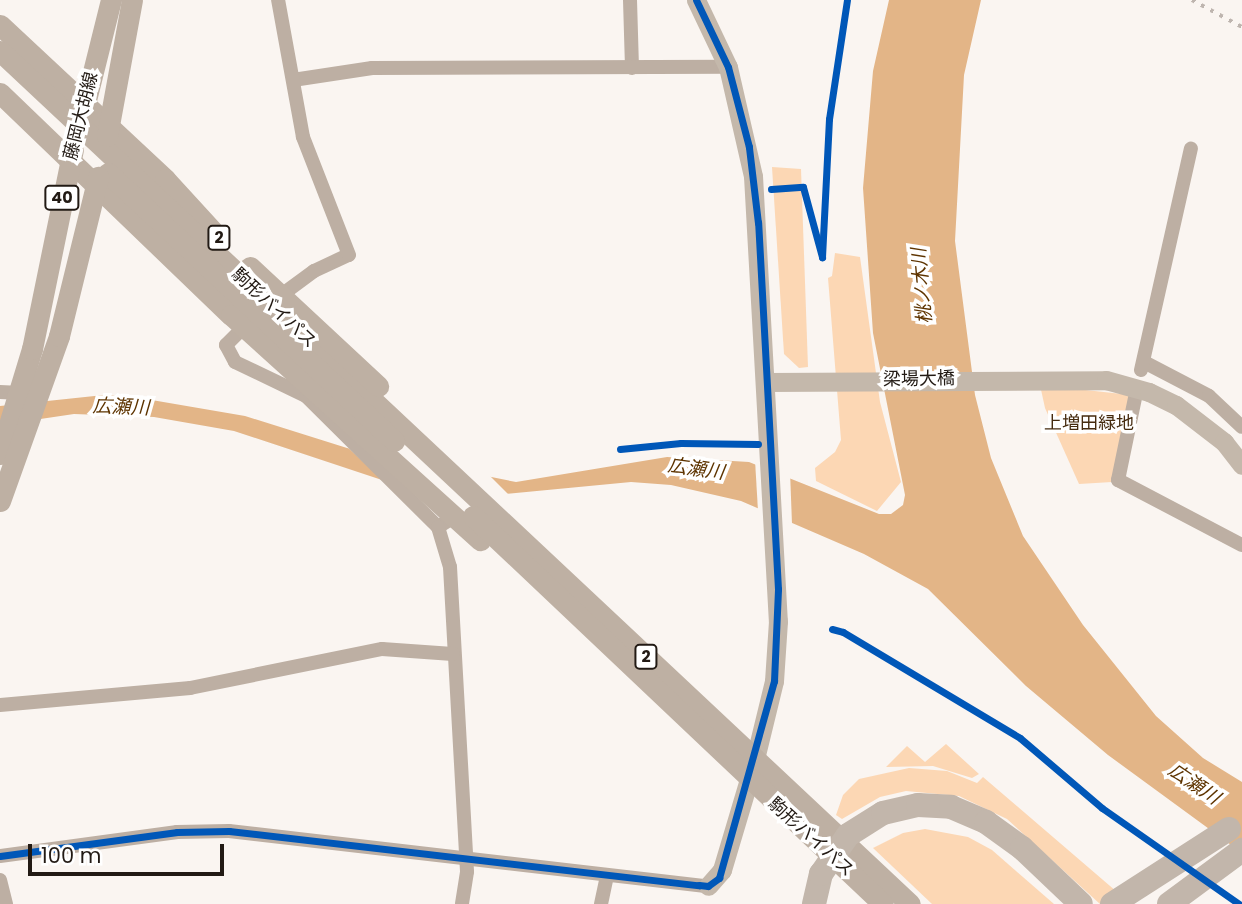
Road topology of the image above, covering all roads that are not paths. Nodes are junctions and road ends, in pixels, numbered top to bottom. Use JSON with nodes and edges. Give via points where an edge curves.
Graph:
{"nodes":[{"id":1,"x":101,"y":0,"type":"edge"},
{"id":2,"x":110,"y":0,"type":"edge"},
{"id":3,"x":132,"y":0,"type":"edge"},
{"id":4,"x":278,"y":0,"type":"edge"},
{"id":5,"x":630,"y":0,"type":"edge"},
{"id":6,"x":696,"y":0,"type":"edge"},
{"id":7,"x":0,"y":25,"type":"edge"},
{"id":8,"x":99,"y":44,"type":"junction"},
{"id":9,"x":0,"y":51,"type":"edge"},
{"id":10,"x":728,"y":67,"type":"junction"},
{"id":11,"x":632,"y":68,"type":"junction"},
{"id":12,"x":0,"y":71,"type":"edge"},
{"id":13,"x":293,"y":80,"type":"junction"},
{"id":14,"x":0,"y":93,"type":"edge"},
{"id":15,"x":85,"y":106,"type":"junction"},
{"id":16,"x":109,"y":127,"type":"junction"},
{"id":17,"x":1191,"y":149,"type":"dead end"},
{"id":18,"x":70,"y":161,"type":"junction"},
{"id":19,"x":96,"y":187,"type":"junction"},
{"id":20,"x":131,"y":219,"type":"junction"},
{"id":21,"x":88,"y":225,"type":"junction"},
{"id":22,"x":282,"y":294,"type":"junction"},
{"id":23,"x":243,"y":326,"type":"junction"},
{"id":24,"x":766,"y":382,"type":"junction"},
{"id":25,"x":20,"y":394,"type":"edge"},
{"id":26,"x":356,"y":396,"type":"junction"},
{"id":27,"x":1135,"y":398,"type":"dead end"},
{"id":28,"x":20,"y":426,"type":"junction"},
{"id":29,"x":1242,"y":427,"type":"edge"},
{"id":30,"x":432,"y":449,"type":"junction"},
{"id":31,"x":0,"y":454,"type":"edge"},
{"id":32,"x":1242,"y":464,"type":"edge"},
{"id":33,"x":0,"y":501,"type":"edge"},
{"id":34,"x":444,"y":513,"type":"junction"},
{"id":35,"x":1242,"y":545,"type":"edge"},
{"id":36,"x":453,"y":654,"type":"junction"},
{"id":37,"x":0,"y":705,"type":"edge"},
{"id":38,"x":755,"y":759,"type":"junction"},
{"id":39,"x":749,"y":780,"type":"junction"},
{"id":40,"x":870,"y":826,"type":"junction"},
{"id":41,"x":1238,"y":833,"type":"edge"},
{"id":42,"x":0,"y":856,"type":"edge"},
{"id":43,"x":466,"y":860,"type":"junction"},
{"id":44,"x":607,"y":876,"type":"junction"},
{"id":45,"x":0,"y":880,"type":"edge"},
{"id":46,"x":708,"y":886,"type":"joint"},
{"id":47,"x":827,"y":887,"type":"edge"},
{"id":48,"x":6,"y":904,"type":"edge"},
{"id":49,"x":462,"y":904,"type":"edge"},
{"id":50,"x":601,"y":904,"type":"edge"},
{"id":51,"x":814,"y":904,"type":"edge"},
{"id":52,"x":884,"y":904,"type":"edge"},
{"id":53,"x":910,"y":904,"type":"edge"},
{"id":54,"x":1065,"y":904,"type":"edge"},
{"id":55,"x":1081,"y":904,"type":"edge"},
{"id":56,"x":1112,"y":904,"type":"edge"},
{"id":57,"x":1133,"y":904,"type":"edge"},
{"id":58,"x":1169,"y":904,"type":"edge"}],
"edges":[{"from":1,"to":8,"type":"street"},
{"from":2,"to":8,"type":"main road","name":"藤岡大胡線","number":"40"},
{"from":3,"to":16,"type":"main road","name":"藤岡大胡線","number":"40"},
{"from":4,"to":13,"type":"street"},
{"from":5,"to":11,"type":"street"},
{"from":6,"to":10,"type":"street"},
{"from":7,"to":15,"type":"main road","number":"2"},
{"from":8,"to":15,"type":"main road","name":"藤岡大胡線","number":"40"},
{"from":9,"to":26,"type":"main road","name":"駒形バイパス","number":"2"},
{"from":10,"to":11,"type":"street"},
{"from":10,"to":24,"type":"street","via":[[753,176]]},
{"from":11,"to":13,"type":"street","via":[[372,68]]},
{"from":12,"to":26,"type":"main road","name":"駒形バイパス","number":"2"},
{"from":13,"to":22,"type":"street","via":[[303,137],[349,255],[314,271]]},
{"from":14,"to":18,"type":"main road","number":"2"},
{"from":15,"to":16,"type":"main road","number":"2"},
{"from":15,"to":18,"type":"main road","name":"藤岡大胡線","number":"40"},
{"from":16,"to":19,"type":"main road","name":"藤岡大胡線","number":"40"},
{"from":16,"to":22,"type":"main road","number":"2"},
{"from":17,"to":29,"type":"street","via":[[1143,366],[1209,396]]},
{"from":18,"to":19,"type":"main road","number":"2"},
{"from":18,"to":25,"type":"main road","name":"藤岡大胡線","number":"40"},
{"from":19,"to":20,"type":"main road","number":"2"},
{"from":19,"to":21,"type":"main road","name":"藤岡大胡線","number":"40"},
{"from":20,"to":21,"type":"main road","via":[[104,216]]},
{"from":20,"to":23,"type":"main road","number":"2"},
{"from":21,"to":25,"type":"main road","name":"藤岡大胡線","number":"40","via":[[60,336]]},
{"from":22,"to":23,"type":"street"},
{"from":22,"to":30,"type":"main road","number":"2"},
{"from":23,"to":34,"type":"main road","number":"2"},
{"from":23,"to":34,"type":"street","via":[[226,345],[235,362],[297,389],[339,430]]},
{"from":24,"to":32,"type":"street","name":"梁場大橋","via":[[1096,379],[1149,392],[1209,428]]},
{"from":24,"to":38,"type":"street","via":[[776,549],[774,681]]},
{"from":25,"to":28,"type":"main road","number":"40"},
{"from":26,"to":30,"type":"main road","name":"駒形バイパス","number":"2"},
{"from":26,"to":34,"type":"main road","name":"駒形バイパス","number":"2","via":[[401,447]]},
{"from":27,"to":35,"type":"street","via":[[1118,480]]},
{"from":28,"to":31,"type":"main road","number":"40"},
{"from":28,"to":33,"type":"main road","number":"40"},
{"from":30,"to":38,"type":"main road","name":"駒形バイパス","number":"2"},
{"from":34,"to":36,"type":"street"},
{"from":34,"to":39,"type":"main road","name":"駒形バイパス","number":"2","via":[[580,620]]},
{"from":36,"to":37,"type":"street","via":[[382,649],[190,688]]},
{"from":36,"to":43,"type":"street"},
{"from":38,"to":39,"type":"street"},
{"from":38,"to":53,"type":"main road","name":"駒形バイパス","number":"2"},
{"from":39,"to":46,"type":"street","via":[[719,878]]},
{"from":39,"to":52,"type":"main road","name":"駒形バイパス","number":"2"},
{"from":40,"to":47,"type":"highway"},
{"from":40,"to":54,"type":"highway","via":[[921,818],[971,828],[1004,849]]},
{"from":40,"to":55,"type":"highway","via":[[918,805],[968,813],[1002,832]]},
{"from":41,"to":56,"type":"highway"},
{"from":41,"to":57,"type":"highway"},
{"from":41,"to":58,"type":"highway"},
{"from":42,"to":43,"type":"street","via":[[205,831]]},
{"from":43,"to":44,"type":"street"},
{"from":43,"to":49,"type":"street"},
{"from":44,"to":46,"type":"street"},
{"from":44,"to":50,"type":"street"},
{"from":45,"to":48,"type":"street"},
{"from":47,"to":51,"type":"highway"}]}
